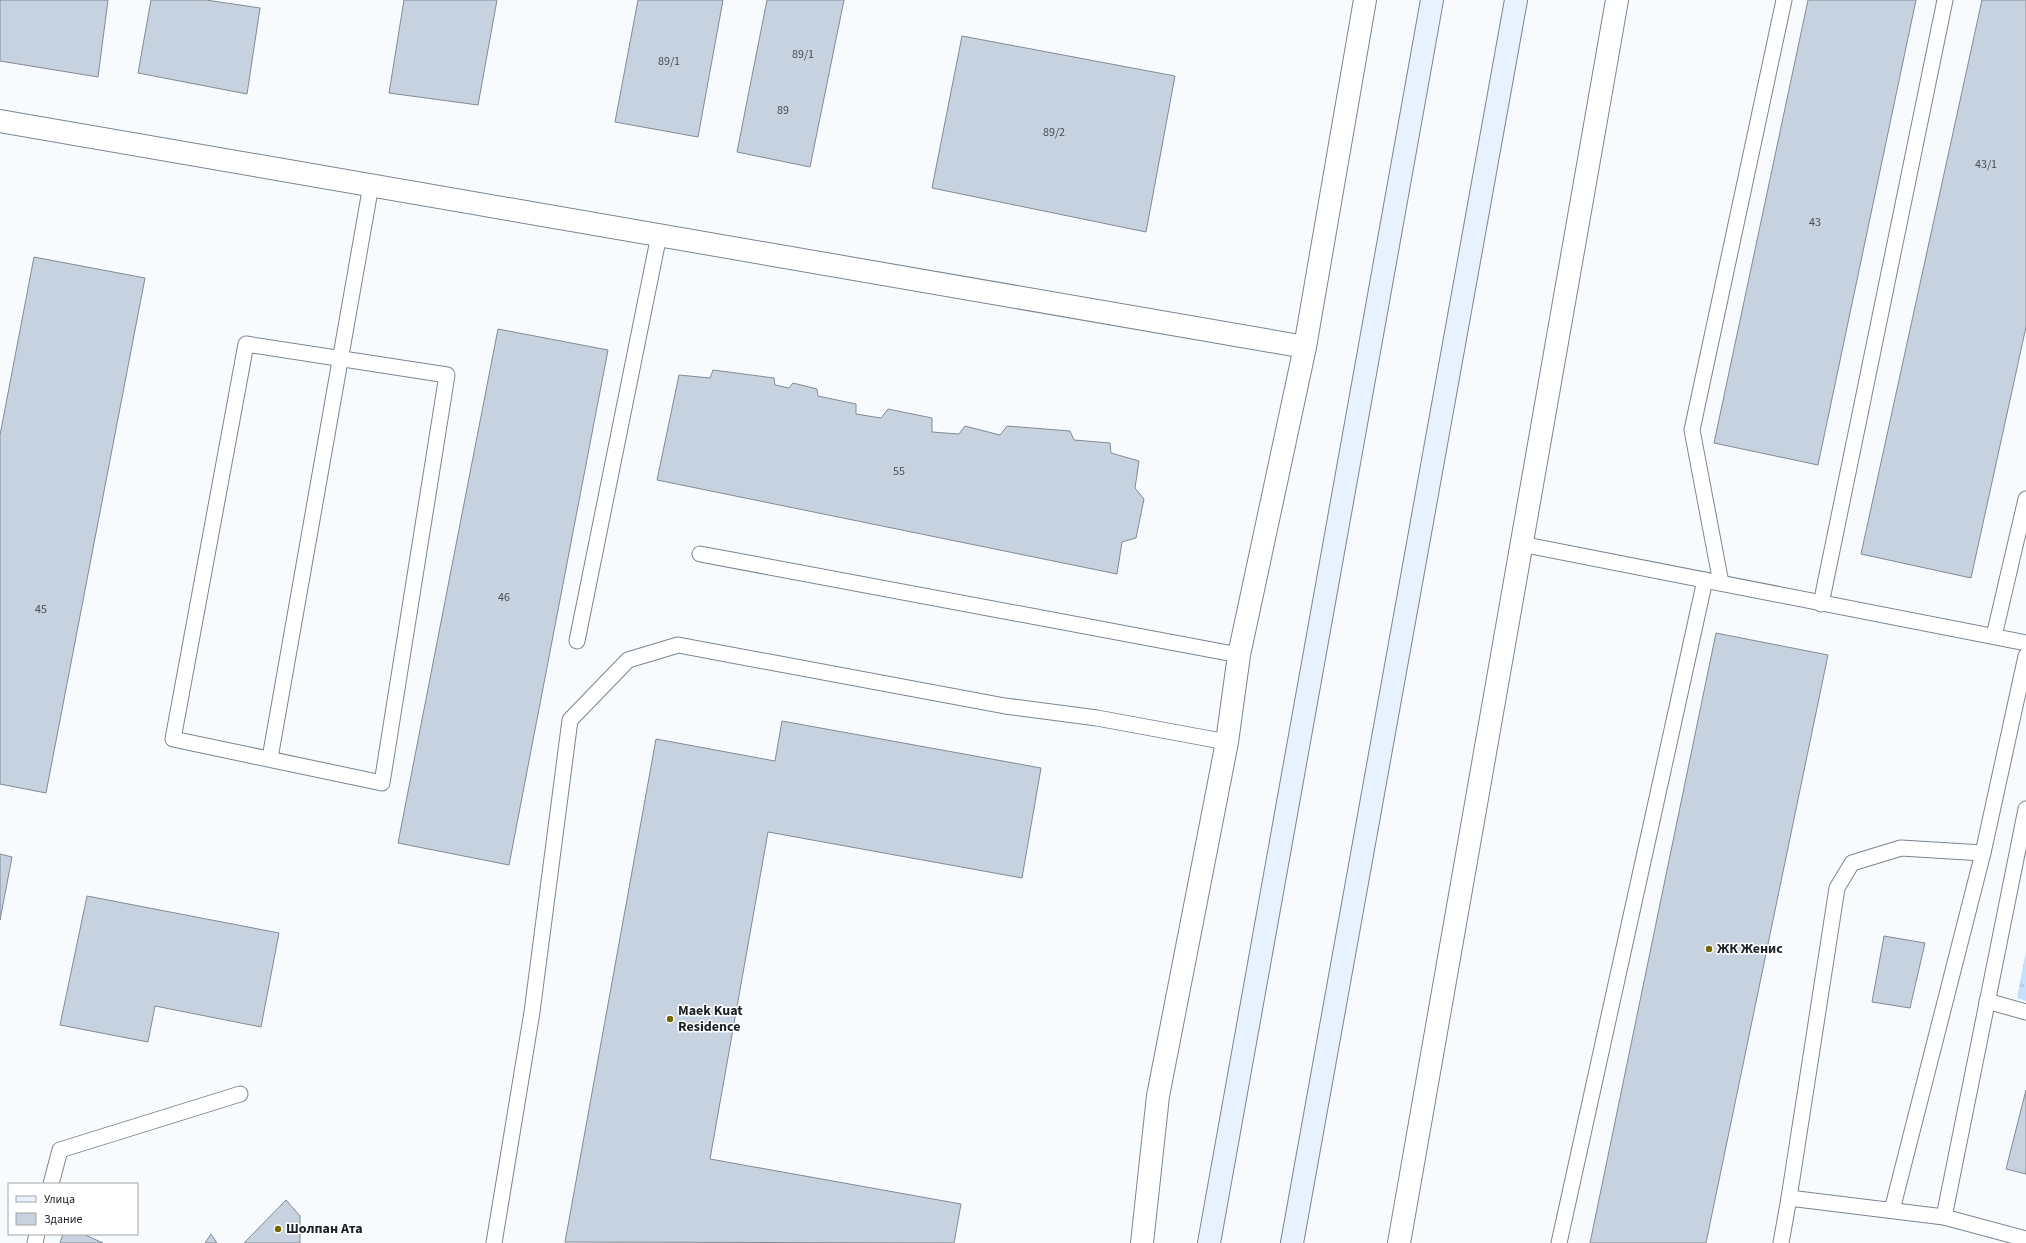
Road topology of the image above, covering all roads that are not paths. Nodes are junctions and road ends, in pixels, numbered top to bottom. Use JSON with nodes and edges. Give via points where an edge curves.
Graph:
{"nodes":[{"id":1,"x":1365,"y":0,"type":"edge"},
{"id":2,"x":1432,"y":0,"type":"edge"},
{"id":3,"x":1516,"y":0,"type":"edge"},
{"id":4,"x":1617,"y":0,"type":"edge"},
{"id":5,"x":1784,"y":0,"type":"edge"},
{"id":6,"x":1945,"y":0,"type":"edge"},
{"id":7,"x":0,"y":121,"type":"edge"},
{"id":8,"x":371,"y":186,"type":"junction"},
{"id":9,"x":659,"y":235,"type":"junction"},
{"id":10,"x":1305,"y":347,"type":"junction"},
{"id":11,"x":341,"y":360,"type":"junction"},
{"id":12,"x":2026,"y":499,"type":"edge"},
{"id":13,"x":1521,"y":544,"type":"junction"},
{"id":14,"x":700,"y":554,"type":"dead end"},
{"id":15,"x":1705,"y":580,"type":"junction"},
{"id":16,"x":1721,"y":583,"type":"junction"},
{"id":17,"x":1821,"y":604,"type":"junction"},
{"id":18,"x":1994,"y":636,"type":"junction"},
{"id":19,"x":577,"y":641,"type":"dead end"},
{"id":20,"x":2026,"y":643,"type":"edge"},
{"id":21,"x":1239,"y":655,"type":"junction"},
{"id":22,"x":2026,"y":656,"type":"edge"},
{"id":23,"x":1227,"y":742,"type":"junction"},
{"id":24,"x":270,"y":758,"type":"junction"},
{"id":25,"x":2026,"y":809,"type":"edge"},
{"id":26,"x":1983,"y":853,"type":"junction"},
{"id":27,"x":1987,"y":1002,"type":"junction"},
{"id":28,"x":2026,"y":1012,"type":"edge"},
{"id":29,"x":240,"y":1094,"type":"dead end"},
{"id":30,"x":51,"y":1183,"type":"edge"},
{"id":31,"x":1789,"y":1198,"type":"junction"},
{"id":32,"x":1892,"y":1210,"type":"junction"},
{"id":33,"x":1944,"y":1217,"type":"junction"},
{"id":34,"x":2026,"y":1239,"type":"edge"},
{"id":35,"x":494,"y":1243,"type":"edge"},
{"id":36,"x":1142,"y":1243,"type":"edge"},
{"id":37,"x":1210,"y":1243,"type":"edge"},
{"id":38,"x":1292,"y":1243,"type":"edge"},
{"id":39,"x":1399,"y":1243,"type":"edge"},
{"id":40,"x":1559,"y":1243,"type":"edge"},
{"id":41,"x":1781,"y":1243,"type":"edge"}],
"edges":[{"from":1,"to":10,"type":"street"},
{"from":2,"to":37,"type":"main road"},
{"from":3,"to":38,"type":"main road"},
{"from":4,"to":13,"type":"street"},
{"from":5,"to":16,"type":"lane","via":[[1692,430]]},
{"from":6,"to":17,"type":"lane"},
{"from":7,"to":8,"type":"street"},
{"from":8,"to":9,"type":"street"},
{"from":8,"to":11,"type":"lane"},
{"from":9,"to":10,"type":"street"},
{"from":9,"to":19,"type":"lane"},
{"from":10,"to":21,"type":"street"},
{"from":11,"to":24,"type":"lane"},
{"from":11,"to":24,"type":"lane","via":[[246,344],[173,738]]},
{"from":11,"to":24,"type":"lane","via":[[447,375],[382,783]]},
{"from":12,"to":18,"type":"lane"},
{"from":13,"to":15,"type":"lane"},
{"from":13,"to":39,"type":"street"},
{"from":14,"to":21,"type":"lane"},
{"from":15,"to":16,"type":"lane"},
{"from":15,"to":40,"type":"lane"},
{"from":16,"to":17,"type":"lane"},
{"from":17,"to":18,"type":"lane"},
{"from":18,"to":20,"type":"lane"},
{"from":21,"to":23,"type":"street"},
{"from":22,"to":26,"type":"lane"},
{"from":23,"to":35,"type":"lane","via":[[1097,718],[1005,706],[678,645],[628,660],[570,720],[532,1012]]},
{"from":23,"to":36,"type":"street","via":[[1158,1096]]},
{"from":25,"to":27,"type":"lane"},
{"from":26,"to":31,"type":"lane","via":[[1901,848],[1852,863],[1837,888]]},
{"from":26,"to":32,"type":"lane"},
{"from":27,"to":28,"type":"lane"},
{"from":27,"to":33,"type":"lane"},
{"from":29,"to":30,"type":"lane","via":[[60,1150]]},
{"from":31,"to":32,"type":"lane"},
{"from":31,"to":41,"type":"lane"},
{"from":32,"to":33,"type":"lane"},
{"from":33,"to":34,"type":"lane"}]}
